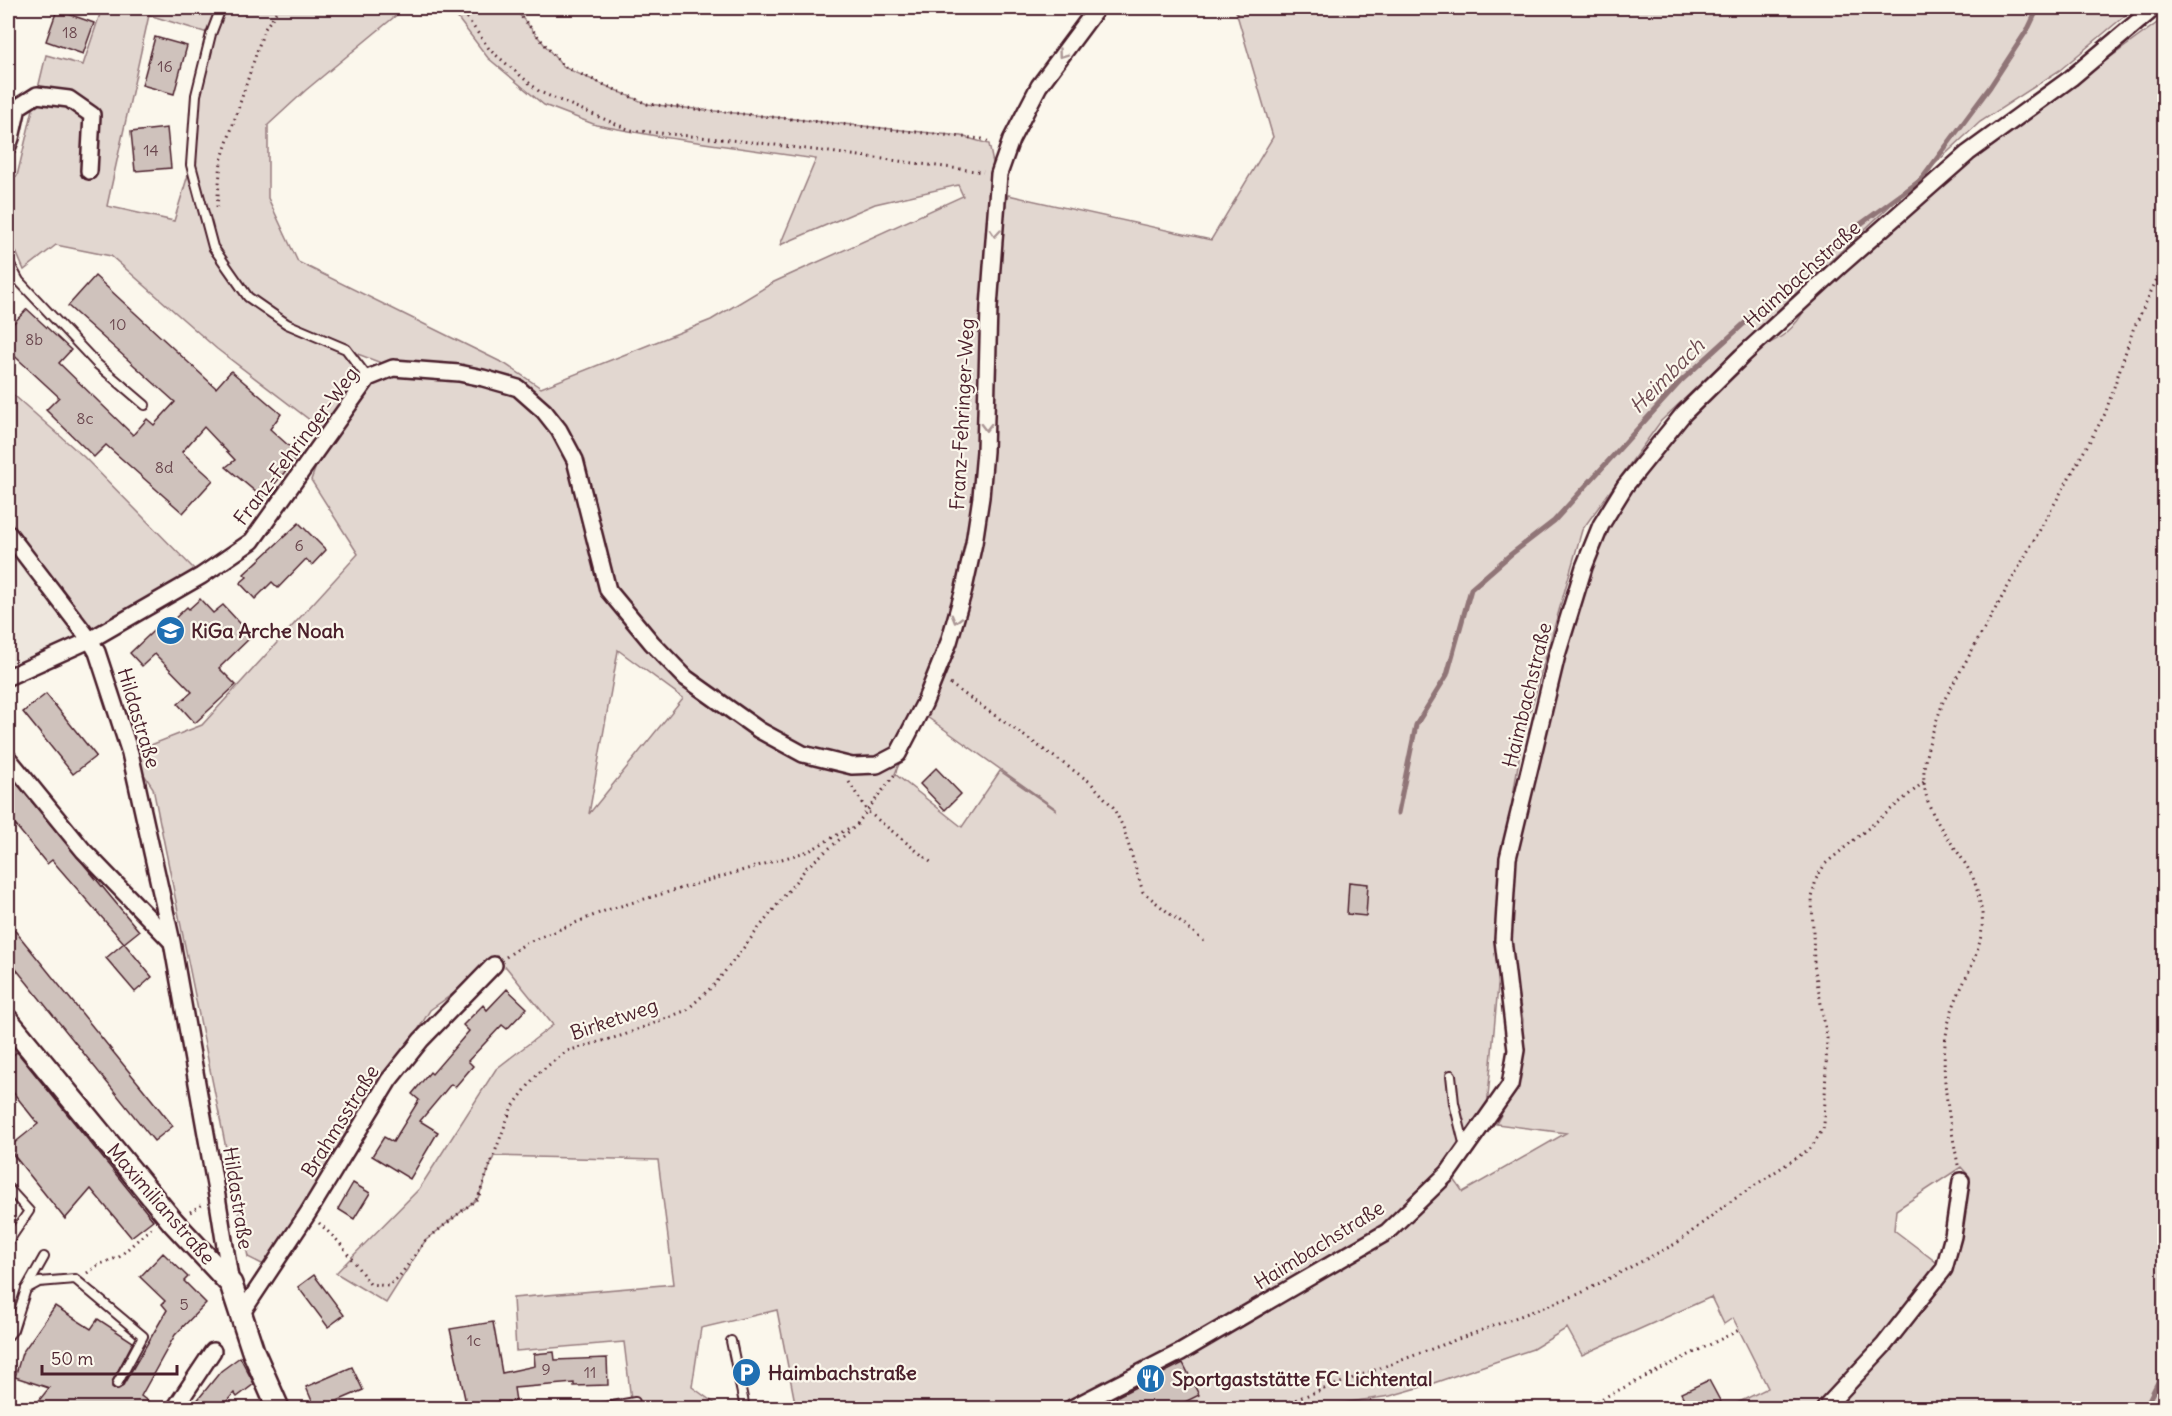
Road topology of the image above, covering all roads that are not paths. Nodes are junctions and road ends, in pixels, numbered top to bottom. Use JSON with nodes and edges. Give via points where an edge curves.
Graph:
{"nodes":[{"id":1,"x":221,"y":8,"type":"edge"},
{"id":2,"x":1097,"y":8,"type":"edge"},
{"id":3,"x":2154,"y":8,"type":"edge"},
{"id":4,"x":8,"y":146,"type":"edge"},
{"id":5,"x":89,"y":171,"type":"dead end"},
{"id":6,"x":8,"y":261,"type":"edge"},
{"id":7,"x":369,"y":378,"type":"junction"},
{"id":8,"x":145,"y":405,"type":"dead end"},
{"id":9,"x":8,"y":533,"type":"edge"},
{"id":10,"x":90,"y":640,"type":"junction"},
{"id":11,"x":8,"y":677,"type":"edge"},
{"id":12,"x":8,"y":758,"type":"edge"},
{"id":13,"x":172,"y":942,"type":"junction"},
{"id":14,"x":494,"y":965,"type":"road end"},
{"id":15,"x":11,"y":1032,"type":"edge"},
{"id":16,"x":1451,"y":1075,"type":"dead end"},
{"id":17,"x":1466,"y":1148,"type":"junction"},
{"id":18,"x":1960,"y":1181,"type":"road end"},
{"id":19,"x":8,"y":1188,"type":"edge"},
{"id":20,"x":8,"y":1242,"type":"edge"},
{"id":21,"x":45,"y":1257,"type":"dead end"},
{"id":22,"x":231,"y":1284,"type":"junction"},
{"id":23,"x":26,"y":1289,"type":"junction"},
{"id":24,"x":241,"y":1314,"type":"junction"},
{"id":25,"x":9,"y":1331,"type":"edge"},
{"id":26,"x":731,"y":1341,"type":"dead end"},
{"id":27,"x":213,"y":1350,"type":"dead end"},
{"id":28,"x":117,"y":1384,"type":"dead end"},
{"id":29,"x":634,"y":1402,"type":"dead end"},
{"id":30,"x":175,"y":1408,"type":"edge"},
{"id":31,"x":278,"y":1408,"type":"edge"},
{"id":32,"x":601,"y":1408,"type":"edge"},
{"id":33,"x":745,"y":1408,"type":"edge"},
{"id":34,"x":1072,"y":1408,"type":"edge"},
{"id":35,"x":1825,"y":1408,"type":"edge"}],
"edges":[{"from":1,"to":7,"type":"lane","via":[[196,95],[191,165],[213,248],[248,297],[287,324],[346,350]]},
{"from":2,"to":7,"type":"street","name":"Franz-Fehringer-Weg","one_way":true,"via":[[1039,86],[1011,140],[999,174],[989,307],[985,451],[981,497],[963,593],[949,642],[924,704],[898,754],[877,765],[852,766],[803,754],[759,730],[686,678],[652,644],[608,590],[575,459],[544,411],[518,388],[459,373],[393,368]]},
{"from":3,"to":17,"type":"street","name":"Haimbachstraße","via":[[2071,78],[1968,153],[1742,356],[1684,413],[1625,486],[1601,525],[1557,655],[1508,858],[1503,940],[1516,1050],[1510,1085]]},
{"from":4,"to":5,"type":"street","via":[[18,107],[37,95],[69,99],[92,115]]},
{"from":6,"to":8,"type":"lane","via":[[19,281],[98,364]]},
{"from":7,"to":10,"type":"street","name":"Franz-Fehringer-Weg","via":[[252,542]]},
{"from":9,"to":10,"type":"street","name":"Hildastraße"},
{"from":10,"to":11,"type":"street","name":"Franz-Fehringer-Weg"},
{"from":10,"to":13,"type":"street","name":"Hildastraße","via":[[130,753]]},
{"from":12,"to":13,"type":"street","via":[[83,850]]},
{"from":13,"to":22,"type":"street","name":"Hildastraße"},
{"from":14,"to":24,"type":"street","name":"Brahmsstraße","via":[[420,1040],[389,1080]]},
{"from":15,"to":22,"type":"main road","name":"Maximilianstraße"},
{"from":16,"to":17,"type":"lane"},
{"from":17,"to":34,"type":"street","name":"Haimbachstraße","via":[[1448,1173],[1387,1232],[1181,1352]]},
{"from":18,"to":35,"type":"street","via":[[1944,1269],[1884,1345]]},
{"from":19,"to":20,"type":"lane","via":[[29,1211]]},
{"from":21,"to":23,"type":"lane"},
{"from":22,"to":24,"type":"main road","name":"Maximilianstraße"},
{"from":23,"to":25,"type":"lane"},
{"from":23,"to":28,"type":"lane","via":[[39,1282],[75,1279],[143,1336]]},
{"from":24,"to":31,"type":"main road","name":"Maximilianstraße"},
{"from":26,"to":33,"type":"lane"},
{"from":27,"to":30,"type":"street"},
{"from":29,"to":32,"type":"lane"}]}
